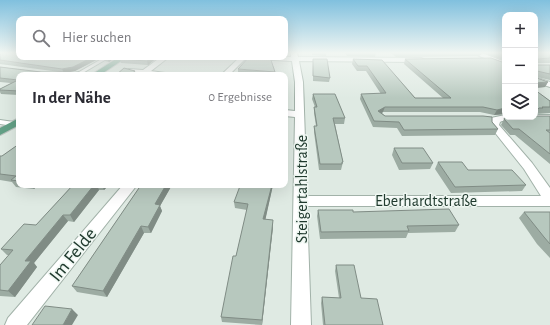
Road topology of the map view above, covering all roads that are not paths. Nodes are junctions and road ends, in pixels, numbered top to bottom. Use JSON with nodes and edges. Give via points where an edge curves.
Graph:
{"nodes":[{"id":1,"x":150,"y":68,"type":"edge"},
{"id":2,"x":296,"y":68,"type":"edge"},
{"id":3,"x":129,"y":71,"type":"edge"},
{"id":4,"x":145,"y":72,"type":"joint"},
{"id":5,"x":538,"y":80,"type":"edge"},
{"id":6,"x":550,"y":85,"type":"edge"},
{"id":7,"x":288,"y":113,"type":"edge"},
{"id":8,"x":300,"y":114,"type":"junction"},
{"id":9,"x":550,"y":118,"type":"edge"},
{"id":10,"x":0,"y":122,"type":"edge"},
{"id":11,"x":16,"y":122,"type":"edge"},
{"id":12,"x":0,"y":132,"type":"edge"},
{"id":13,"x":127,"y":188,"type":"edge"},
{"id":14,"x":301,"y":200,"type":"junction"},
{"id":15,"x":550,"y":200,"type":"edge"},
{"id":16,"x":15,"y":325,"type":"edge"},
{"id":17,"x":301,"y":325,"type":"edge"}],
"edges":[{"from":1,"to":4,"type":"street"},
{"from":2,"to":8,"type":"street","name":"Steigertahlstraße"},
{"from":3,"to":4,"type":"street"},
{"from":5,"to":6,"type":"street"},
{"from":7,"to":8,"type":"street"},
{"from":8,"to":14,"type":"street","name":"Steigertahlstraße"},
{"from":9,"to":15,"type":"street","via":[[491,119],[528,166]]},
{"from":10,"to":11,"type":"lane"},
{"from":11,"to":12,"type":"main road"},
{"from":13,"to":16,"type":"street","name":"Im Felde"},
{"from":14,"to":15,"type":"street","name":"Eberhardtstraße"},
{"from":14,"to":17,"type":"street","name":"Steigertahlstraße"}]}
